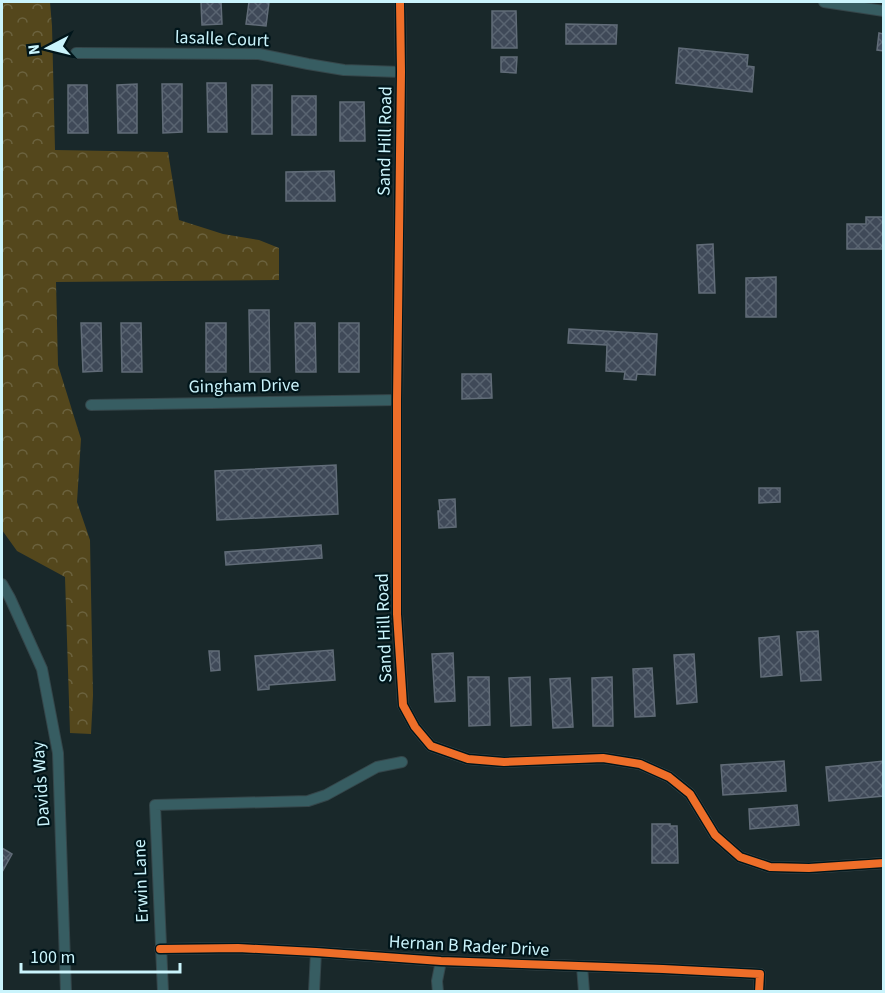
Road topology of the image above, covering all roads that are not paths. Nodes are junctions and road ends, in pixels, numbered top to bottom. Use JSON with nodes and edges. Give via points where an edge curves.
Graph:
{"nodes":[{"id":1,"x":400,"y":2,"type":"edge"},
{"id":2,"x":824,"y":2,"type":"edge"},
{"id":3,"x":884,"y":11,"type":"edge"},
{"id":4,"x":76,"y":53,"type":"dead end"},
{"id":5,"x":401,"y":72,"type":"junction"},
{"id":6,"x":397,"y":400,"type":"junction"},
{"id":7,"x":91,"y":405,"type":"dead end"},
{"id":8,"x":2,"y":584,"type":"edge"},
{"id":9,"x":402,"y":762,"type":"dead end"},
{"id":10,"x":884,"y":863,"type":"edge"},
{"id":11,"x":160,"y":949,"type":"junction"},
{"id":12,"x":316,"y":952,"type":"junction"},
{"id":13,"x":441,"y":961,"type":"junction"},
{"id":14,"x":582,"y":966,"type":"junction"},
{"id":15,"x":66,"y":992,"type":"edge"},
{"id":16,"x":163,"y":992,"type":"edge"},
{"id":17,"x":314,"y":992,"type":"edge"},
{"id":18,"x":438,"y":992,"type":"edge"},
{"id":19,"x":584,"y":992,"type":"edge"},
{"id":20,"x":759,"y":992,"type":"edge"}],
"edges":[{"from":1,"to":5,"type":"street","name":"Sand Hill Road"},
{"from":2,"to":3,"type":"street"},
{"from":4,"to":5,"type":"street","name":"lasalle Court","via":[[259,54],[344,70]]},
{"from":5,"to":6,"type":"street","name":"Sand Hill Road"},
{"from":6,"to":7,"type":"street","name":"Gingham Drive"},
{"from":6,"to":10,"type":"street","name":"Sand Hill Road","via":[[397,614],[403,705],[431,746],[468,759],[495,762],[603,758],[640,764],[669,777],[690,794],[715,835],[740,857],[770,867]]},
{"from":8,"to":15,"type":"street","name":"Davids Way","via":[[42,669],[58,753]]},
{"from":9,"to":11,"type":"street","name":"Erwin Lane","via":[[377,767],[308,801],[154,805]]},
{"from":11,"to":12,"type":"street","name":"Hernan B Rader Drive"},
{"from":11,"to":16,"type":"street","name":"Erwin Lane"},
{"from":12,"to":13,"type":"street","name":"Hernan B Rader Drive"},
{"from":12,"to":17,"type":"street"},
{"from":13,"to":14,"type":"street","name":"Hernan B Rader Drive"},
{"from":13,"to":18,"type":"street"},
{"from":14,"to":19,"type":"street"},
{"from":14,"to":20,"type":"street","name":"Hernan B Rader Drive","via":[[760,974]]}]}
